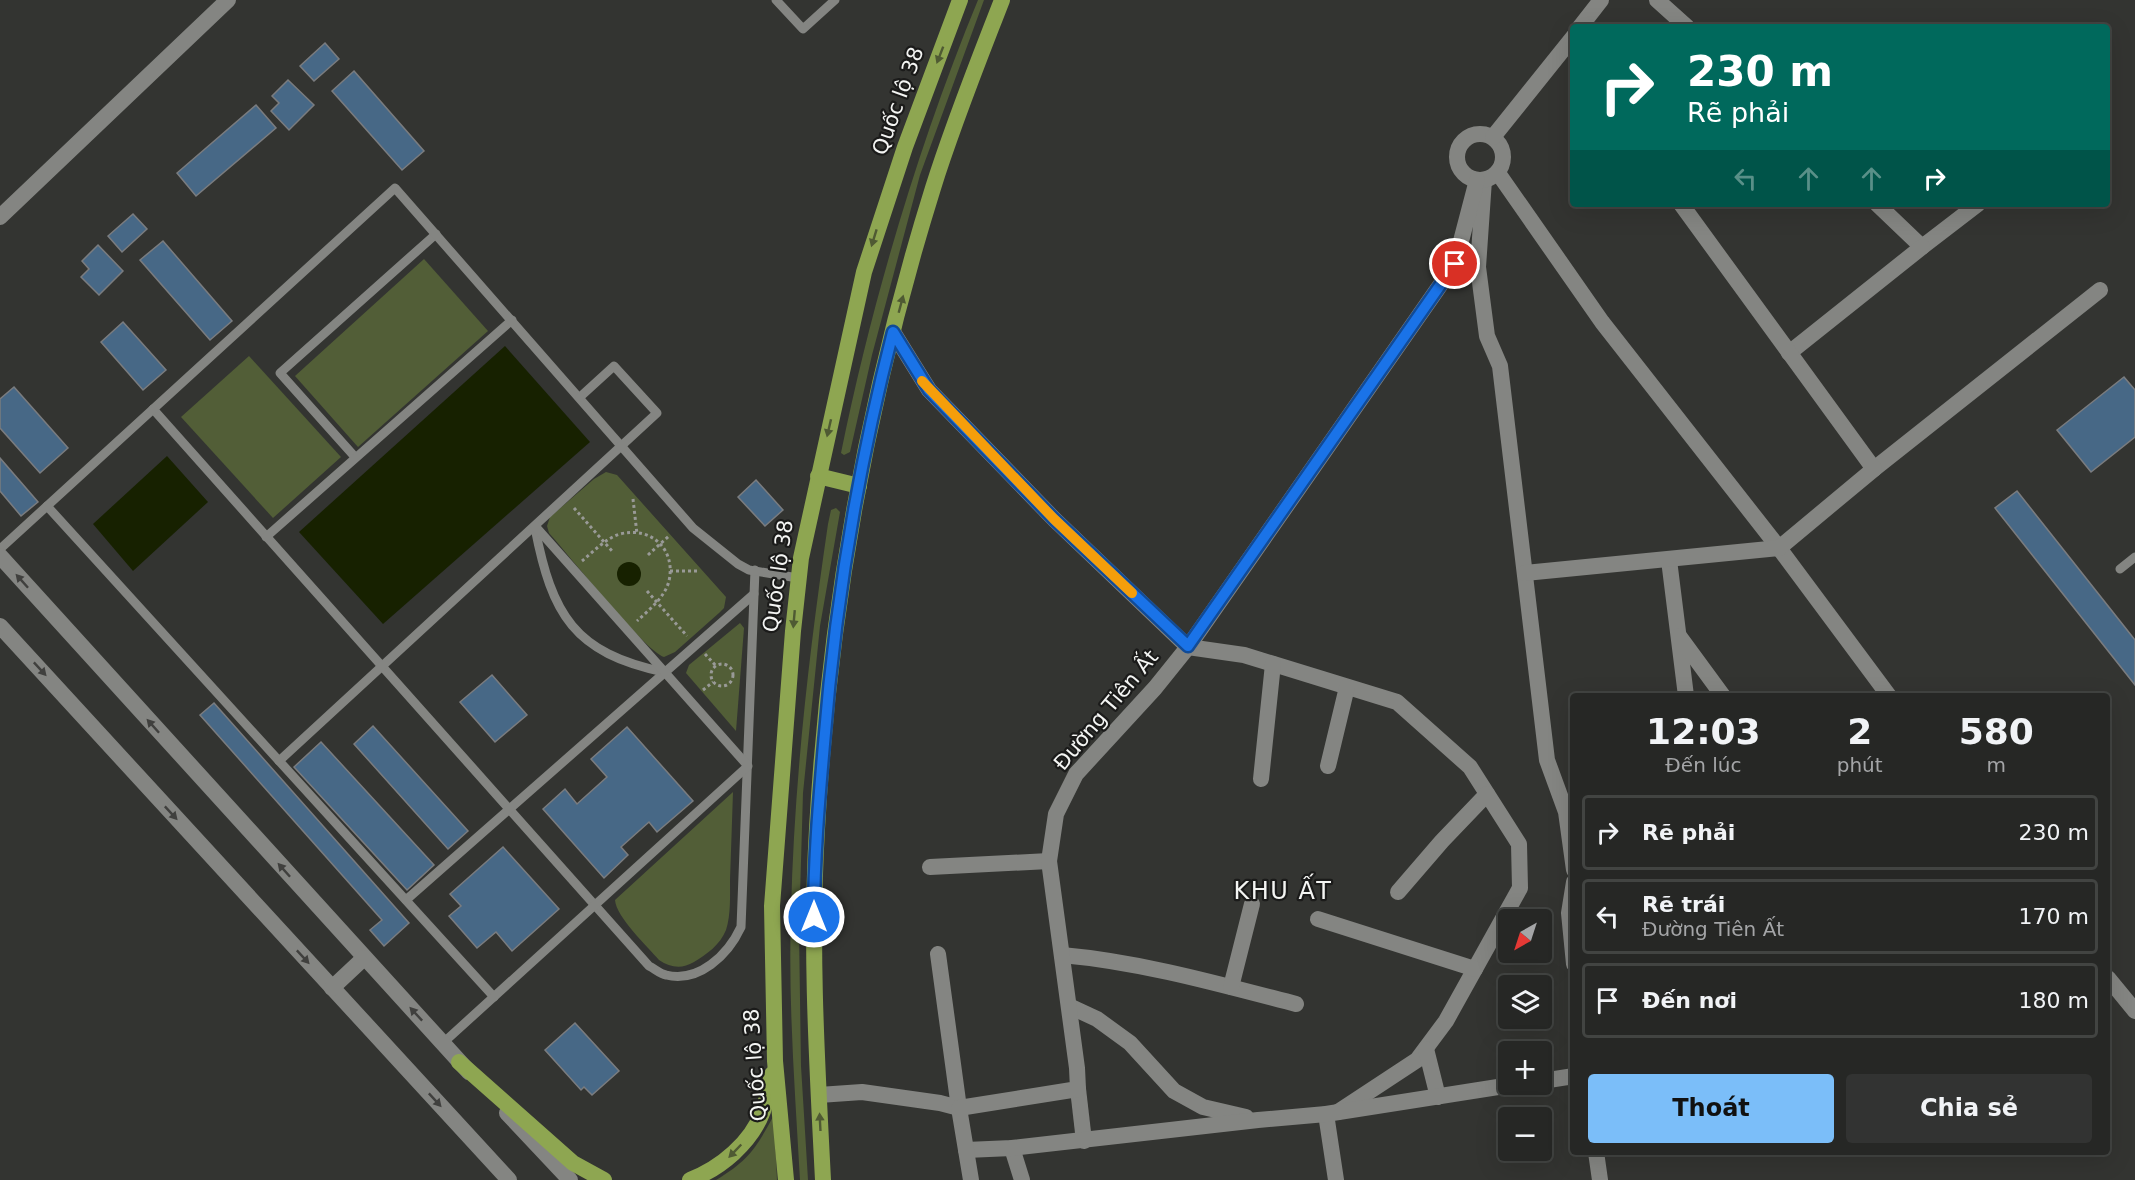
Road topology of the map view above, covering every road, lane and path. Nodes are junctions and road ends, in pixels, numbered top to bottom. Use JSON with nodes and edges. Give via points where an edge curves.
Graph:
{"nodes":[{"id":1,"x":228,"y":0,"type":"edge"},
{"id":2,"x":776,"y":0,"type":"edge"},
{"id":3,"x":835,"y":0,"type":"edge"},
{"id":4,"x":960,"y":0,"type":"edge"},
{"id":5,"x":1002,"y":0,"type":"edge"},
{"id":6,"x":1601,"y":0,"type":"edge"},
{"id":7,"x":1657,"y":0,"type":"edge"},
{"id":8,"x":1582,"y":24,"type":"edge"},
{"id":9,"x":1684,"y":24,"type":"edge"},
{"id":10,"x":1570,"y":41,"type":"edge"},
{"id":11,"x":1493,"y":137,"type":"junction"},
{"id":12,"x":1486,"y":178,"type":"junction"},
{"id":13,"x":1683,"y":207,"type":"edge"},
{"id":14,"x":1880,"y":207,"type":"edge"},
{"id":15,"x":1974,"y":207,"type":"edge"},
{"id":16,"x":0,"y":217,"type":"edge"},
{"id":17,"x":436,"y":234,"type":"junction"},
{"id":18,"x":1922,"y":247,"type":"junction"},
{"id":19,"x":2100,"y":290,"type":"dead end"},
{"id":20,"x":512,"y":320,"type":"junction"},
{"id":21,"x":893,"y":332,"type":"junction"},
{"id":22,"x":1789,"y":353,"type":"junction"},
{"id":23,"x":580,"y":397,"type":"junction"},
{"id":24,"x":153,"y":410,"type":"junction"},
{"id":25,"x":622,"y":445,"type":"junction"},
{"id":26,"x":355,"y":457,"type":"junction"},
{"id":27,"x":1874,"y":469,"type":"junction"},
{"id":28,"x":818,"y":476,"type":"junction"},
{"id":29,"x":859,"y":486,"type":"junction"},
{"id":30,"x":633,"y":499,"type":"dead end"},
{"id":31,"x":47,"y":506,"type":"junction"},
{"id":32,"x":573,"y":508,"type":"dead end"},
{"id":33,"x":535,"y":526,"type":"junction"},
{"id":34,"x":637,"y":534,"type":"junction"},
{"id":35,"x":266,"y":537,"type":"junction"},
{"id":36,"x":669,"y":537,"type":"dead end"},
{"id":37,"x":604,"y":543,"type":"junction"},
{"id":38,"x":661,"y":544,"type":"junction"},
{"id":39,"x":1779,"y":548,"type":"junction"},
{"id":40,"x":0,"y":549,"type":"edge"},
{"id":41,"x":613,"y":552,"type":"dead end"},
{"id":42,"x":648,"y":555,"type":"dead end"},
{"id":43,"x":0,"y":556,"type":"edge"},
{"id":44,"x":2135,"y":557,"type":"edge"},
{"id":45,"x":1669,"y":560,"type":"junction"},
{"id":46,"x":581,"y":562,"type":"dead end"},
{"id":47,"x":2120,"y":569,"type":"dead end"},
{"id":48,"x":697,"y":570,"type":"dead end"},
{"id":49,"x":755,"y":570,"type":"junction"},
{"id":50,"x":670,"y":571,"type":"junction"},
{"id":51,"x":1525,"y":573,"type":"junction"},
{"id":52,"x":798,"y":578,"type":"junction"},
{"id":53,"x":647,"y":591,"type":"dead end"},
{"id":54,"x":754,"y":594,"type":"junction"},
{"id":55,"x":657,"y":602,"type":"junction"},
{"id":56,"x":634,"y":625,"type":"dead end"},
{"id":57,"x":0,"y":626,"type":"edge"},
{"id":58,"x":1678,"y":635,"type":"junction"},
{"id":59,"x":687,"y":636,"type":"dead end"},
{"id":60,"x":1188,"y":646,"type":"junction"},
{"id":61,"x":705,"y":654,"type":"dead end"},
{"id":62,"x":1273,"y":664,"type":"junction"},
{"id":63,"x":382,"y":666,"type":"junction"},
{"id":64,"x":716,"y":666,"type":"junction"},
{"id":65,"x":664,"y":672,"type":"junction"},
{"id":66,"x":733,"y":675,"type":"junction"},
{"id":67,"x":739,"y":675,"type":"dead end"},
{"id":68,"x":713,"y":682,"type":"junction"},
{"id":69,"x":1347,"y":687,"type":"junction"},
{"id":70,"x":704,"y":690,"type":"dead end"},
{"id":71,"x":1686,"y":693,"type":"edge"},
{"id":72,"x":1721,"y":693,"type":"edge"},
{"id":73,"x":1887,"y":693,"type":"edge"},
{"id":74,"x":279,"y":761,"type":"junction"},
{"id":75,"x":748,"y":766,"type":"junction"},
{"id":76,"x":1328,"y":766,"type":"dead end"},
{"id":77,"x":1261,"y":779,"type":"dead end"},
{"id":78,"x":1487,"y":794,"type":"junction"},
{"id":79,"x":510,"y":809,"type":"junction"},
{"id":80,"x":1570,"y":841,"type":"edge"},
{"id":81,"x":1049,"y":861,"type":"junction"},
{"id":82,"x":930,"y":867,"type":"dead end"},
{"id":83,"x":1398,"y":892,"type":"dead end"},
{"id":84,"x":406,"y":900,"type":"junction"},
{"id":85,"x":596,"y":904,"type":"junction"},
{"id":86,"x":1252,"y":904,"type":"dead end"},
{"id":87,"x":1570,"y":907,"type":"edge"},
{"id":88,"x":1318,"y":919,"type":"dead end"},
{"id":89,"x":1570,"y":923,"type":"edge"},
{"id":90,"x":938,"y":954,"type":"dead end"},
{"id":91,"x":1062,"y":955,"type":"junction"},
{"id":92,"x":364,"y":958,"type":"junction"},
{"id":93,"x":1476,"y":969,"type":"junction"},
{"id":94,"x":2110,"y":980,"type":"edge"},
{"id":95,"x":1231,"y":987,"type":"junction"},
{"id":96,"x":332,"y":988,"type":"junction"},
{"id":97,"x":494,"y":997,"type":"junction"},
{"id":98,"x":1296,"y":1004,"type":"dead end"},
{"id":99,"x":1069,"y":1006,"type":"junction"},
{"id":100,"x":2135,"y":1011,"type":"edge"},
{"id":101,"x":442,"y":1043,"type":"junction"},
{"id":102,"x":1426,"y":1048,"type":"junction"},
{"id":103,"x":775,"y":1061,"type":"junction"},
{"id":104,"x":459,"y":1062,"type":"junction"},
{"id":105,"x":1570,"y":1077,"type":"edge"},
{"id":106,"x":1552,"y":1079,"type":"edge"},
{"id":107,"x":1498,"y":1087,"type":"edge"},
{"id":108,"x":1078,"y":1089,"type":"junction"},
{"id":109,"x":819,"y":1095,"type":"junction"},
{"id":110,"x":1438,"y":1097,"type":"junction"},
{"id":111,"x":959,"y":1108,"type":"junction"},
{"id":112,"x":1332,"y":1113,"type":"junction"},
{"id":113,"x":1258,"y":1120,"type":"junction"},
{"id":114,"x":1084,"y":1141,"type":"junction"},
{"id":115,"x":1012,"y":1148,"type":"junction"},
{"id":116,"x":966,"y":1150,"type":"junction"},
{"id":117,"x":1596,"y":1155,"type":"edge"},
{"id":118,"x":509,"y":1180,"type":"edge"},
{"id":119,"x":570,"y":1180,"type":"edge"},
{"id":120,"x":604,"y":1180,"type":"edge"},
{"id":121,"x":690,"y":1180,"type":"edge"},
{"id":122,"x":786,"y":1180,"type":"edge"},
{"id":123,"x":822,"y":1180,"type":"edge"},
{"id":124,"x":971,"y":1180,"type":"edge"},
{"id":125,"x":1022,"y":1180,"type":"edge"},
{"id":126,"x":1336,"y":1180,"type":"edge"},
{"id":127,"x":1600,"y":1180,"type":"edge"}],
"edges":[{"from":1,"to":16,"type":"street"},
{"from":2,"to":3,"type":"lane","via":[[803,29]]},
{"from":4,"to":28,"type":"highway","name":"Quốc lộ 38","one_way":true,"via":[[877,228]]},
{"from":21,"to":5,"type":"highway","one_way":true,"via":[[934,185]]},
{"from":6,"to":8,"type":"street"},
{"from":7,"to":9,"type":"street"},
{"from":10,"to":11,"type":"street"},
{"from":11,"to":12,"type":"street","via":[[1503,152],[1502,166]]},
{"from":11,"to":12,"type":"street","via":[[1473,134],[1457,150],[1463,173]]},
{"from":12,"to":39,"type":"street"},
{"from":12,"to":51,"type":"street","via":[[1478,267],[1487,336],[1500,366]]},
{"from":12,"to":60,"type":"street","name":"Đường Tiên Ất","via":[[1455,264]]},
{"from":13,"to":22,"type":"street"},
{"from":14,"to":18,"type":"street"},
{"from":15,"to":18,"type":"street"},
{"from":17,"to":20,"type":"lane"},
{"from":17,"to":24,"type":"lane","via":[[395,188]]},
{"from":17,"to":26,"type":"lane","via":[[280,373]]},
{"from":18,"to":22,"type":"street"},
{"from":19,"to":27,"type":"street"},
{"from":20,"to":23,"type":"lane"},
{"from":20,"to":26,"type":"lane"},
{"from":21,"to":29,"type":"highway"},
{"from":21,"to":60,"type":"street","via":[[929,390],[1054,519]]},
{"from":22,"to":27,"type":"street"},
{"from":23,"to":25,"type":"lane"},
{"from":23,"to":25,"type":"lane","via":[[614,366],[657,413]]},
{"from":24,"to":31,"type":"lane"},
{"from":24,"to":35,"type":"lane"},
{"from":25,"to":33,"type":"lane"},
{"from":25,"to":49,"type":"lane","via":[[693,528],[738,564]]},
{"from":26,"to":35,"type":"lane"},
{"from":27,"to":39,"type":"street"},
{"from":28,"to":29,"type":"highway"},
{"from":28,"to":52,"type":"highway","name":"Quốc lộ 38"},
{"from":29,"to":109,"type":"highway","via":[[832,654],[817,828],[814,897]]},
{"from":30,"to":34,"type":"path"},
{"from":31,"to":40,"type":"lane"},
{"from":31,"to":74,"type":"lane"},
{"from":32,"to":37,"type":"path"},
{"from":33,"to":63,"type":"lane"},
{"from":33,"to":65,"type":"lane"},
{"from":33,"to":65,"type":"lane","via":[[552,593],[574,629],[620,660]]},
{"from":34,"to":37,"type":"path","via":[[620,534]]},
{"from":34,"to":38,"type":"path","via":[[649,535]]},
{"from":35,"to":63,"type":"lane"},
{"from":36,"to":38,"type":"path"},
{"from":37,"to":41,"type":"path"},
{"from":37,"to":46,"type":"path"},
{"from":38,"to":42,"type":"path"},
{"from":38,"to":50,"type":"path","via":[[669,555]]},
{"from":39,"to":45,"type":"street"},
{"from":39,"to":73,"type":"street"},
{"from":92,"to":43,"type":"street","one_way":true},
{"from":44,"to":47,"type":"lane"},
{"from":45,"to":51,"type":"street"},
{"from":45,"to":58,"type":"street"},
{"from":48,"to":50,"type":"path"},
{"from":49,"to":52,"type":"lane"},
{"from":49,"to":54,"type":"lane"},
{"from":50,"to":55,"type":"path","via":[[669,582]]},
{"from":51,"to":80,"type":"street","via":[[1547,760],[1566,812]]},
{"from":52,"to":103,"type":"highway","name":"Quốc lộ 38","one_way":true,"via":[[772,906]]},
{"from":53,"to":55,"type":"path"},
{"from":54,"to":65,"type":"lane"},
{"from":54,"to":75,"type":"lane"},
{"from":55,"to":56,"type":"path"},
{"from":55,"to":59,"type":"path"},
{"from":57,"to":96,"type":"street","one_way":true},
{"from":58,"to":71,"type":"street"},
{"from":58,"to":72,"type":"street"},
{"from":60,"to":62,"type":"street"},
{"from":60,"to":81,"type":"street","name":"Đường Tiên Ất","via":[[1076,774],[1056,814]]},
{"from":61,"to":64,"type":"path"},
{"from":62,"to":69,"type":"street"},
{"from":62,"to":77,"type":"street"},
{"from":63,"to":74,"type":"lane"},
{"from":63,"to":79,"type":"lane"},
{"from":64,"to":66,"type":"path","via":[[728,666]]},
{"from":64,"to":68,"type":"path","via":[[711,673]]},
{"from":65,"to":75,"type":"lane"},
{"from":65,"to":79,"type":"lane"},
{"from":66,"to":67,"type":"path"},
{"from":66,"to":68,"type":"path","via":[[724,686]]},
{"from":68,"to":70,"type":"path"},
{"from":69,"to":76,"type":"street"},
{"from":69,"to":78,"type":"street","via":[[1397,702],[1470,767]]},
{"from":74,"to":84,"type":"lane"},
{"from":75,"to":85,"type":"lane"},
{"from":75,"to":85,"type":"lane","via":[[741,927],[724,954],[693,974],[663,975],[649,966]]},
{"from":78,"to":83,"type":"street"},
{"from":78,"to":93,"type":"street","via":[[1519,844],[1520,888]]},
{"from":79,"to":84,"type":"lane"},
{"from":79,"to":85,"type":"lane"},
{"from":81,"to":82,"type":"street"},
{"from":81,"to":91,"type":"street","name":"Đường Tiên Ất"},
{"from":84,"to":97,"type":"lane"},
{"from":85,"to":97,"type":"lane"},
{"from":86,"to":95,"type":"street"},
{"from":87,"to":89,"type":"street"},
{"from":88,"to":93,"type":"street"},
{"from":90,"to":111,"type":"street"},
{"from":91,"to":95,"type":"street","via":[[1101,958]]},
{"from":91,"to":99,"type":"street","name":"Đường Tiên Ất"},
{"from":92,"to":96,"type":"street"},
{"from":101,"to":92,"type":"street","one_way":true},
{"from":93,"to":102,"type":"street"},
{"from":94,"to":100,"type":"street"},
{"from":95,"to":98,"type":"street"},
{"from":96,"to":118,"type":"street","one_way":true},
{"from":97,"to":101,"type":"lane"},
{"from":99,"to":108,"type":"street","name":"Đường Tiên Ất"},
{"from":99,"to":113,"type":"street","via":[[1097,1019],[1130,1043],[1174,1091],[1203,1107]]},
{"from":101,"to":104,"type":"street"},
{"from":102,"to":110,"type":"street"},
{"from":102,"to":112,"type":"street","via":[[1416,1059]]},
{"from":103,"to":121,"type":"highway","one_way":true,"via":[[763,1110],[750,1134],[718,1166]]},
{"from":103,"to":122,"type":"highway","name":"Quốc lộ 38"},
{"from":104,"to":119,"type":"street"},
{"from":104,"to":120,"type":"highway","via":[[573,1163]]},
{"from":105,"to":106,"type":"street"},
{"from":107,"to":110,"type":"street"},
{"from":108,"to":111,"type":"street"},
{"from":108,"to":114,"type":"street","name":"Đường Tiên Ất"},
{"from":109,"to":111,"type":"street","via":[[862,1092]]},
{"from":123,"to":109,"type":"highway","one_way":true},
{"from":110,"to":112,"type":"street"},
{"from":111,"to":116,"type":"street"},
{"from":112,"to":113,"type":"street"},
{"from":112,"to":126,"type":"street"},
{"from":113,"to":114,"type":"street"},
{"from":114,"to":115,"type":"street"},
{"from":115,"to":116,"type":"street"},
{"from":115,"to":125,"type":"street"},
{"from":116,"to":124,"type":"street"},
{"from":117,"to":127,"type":"street"}]}
